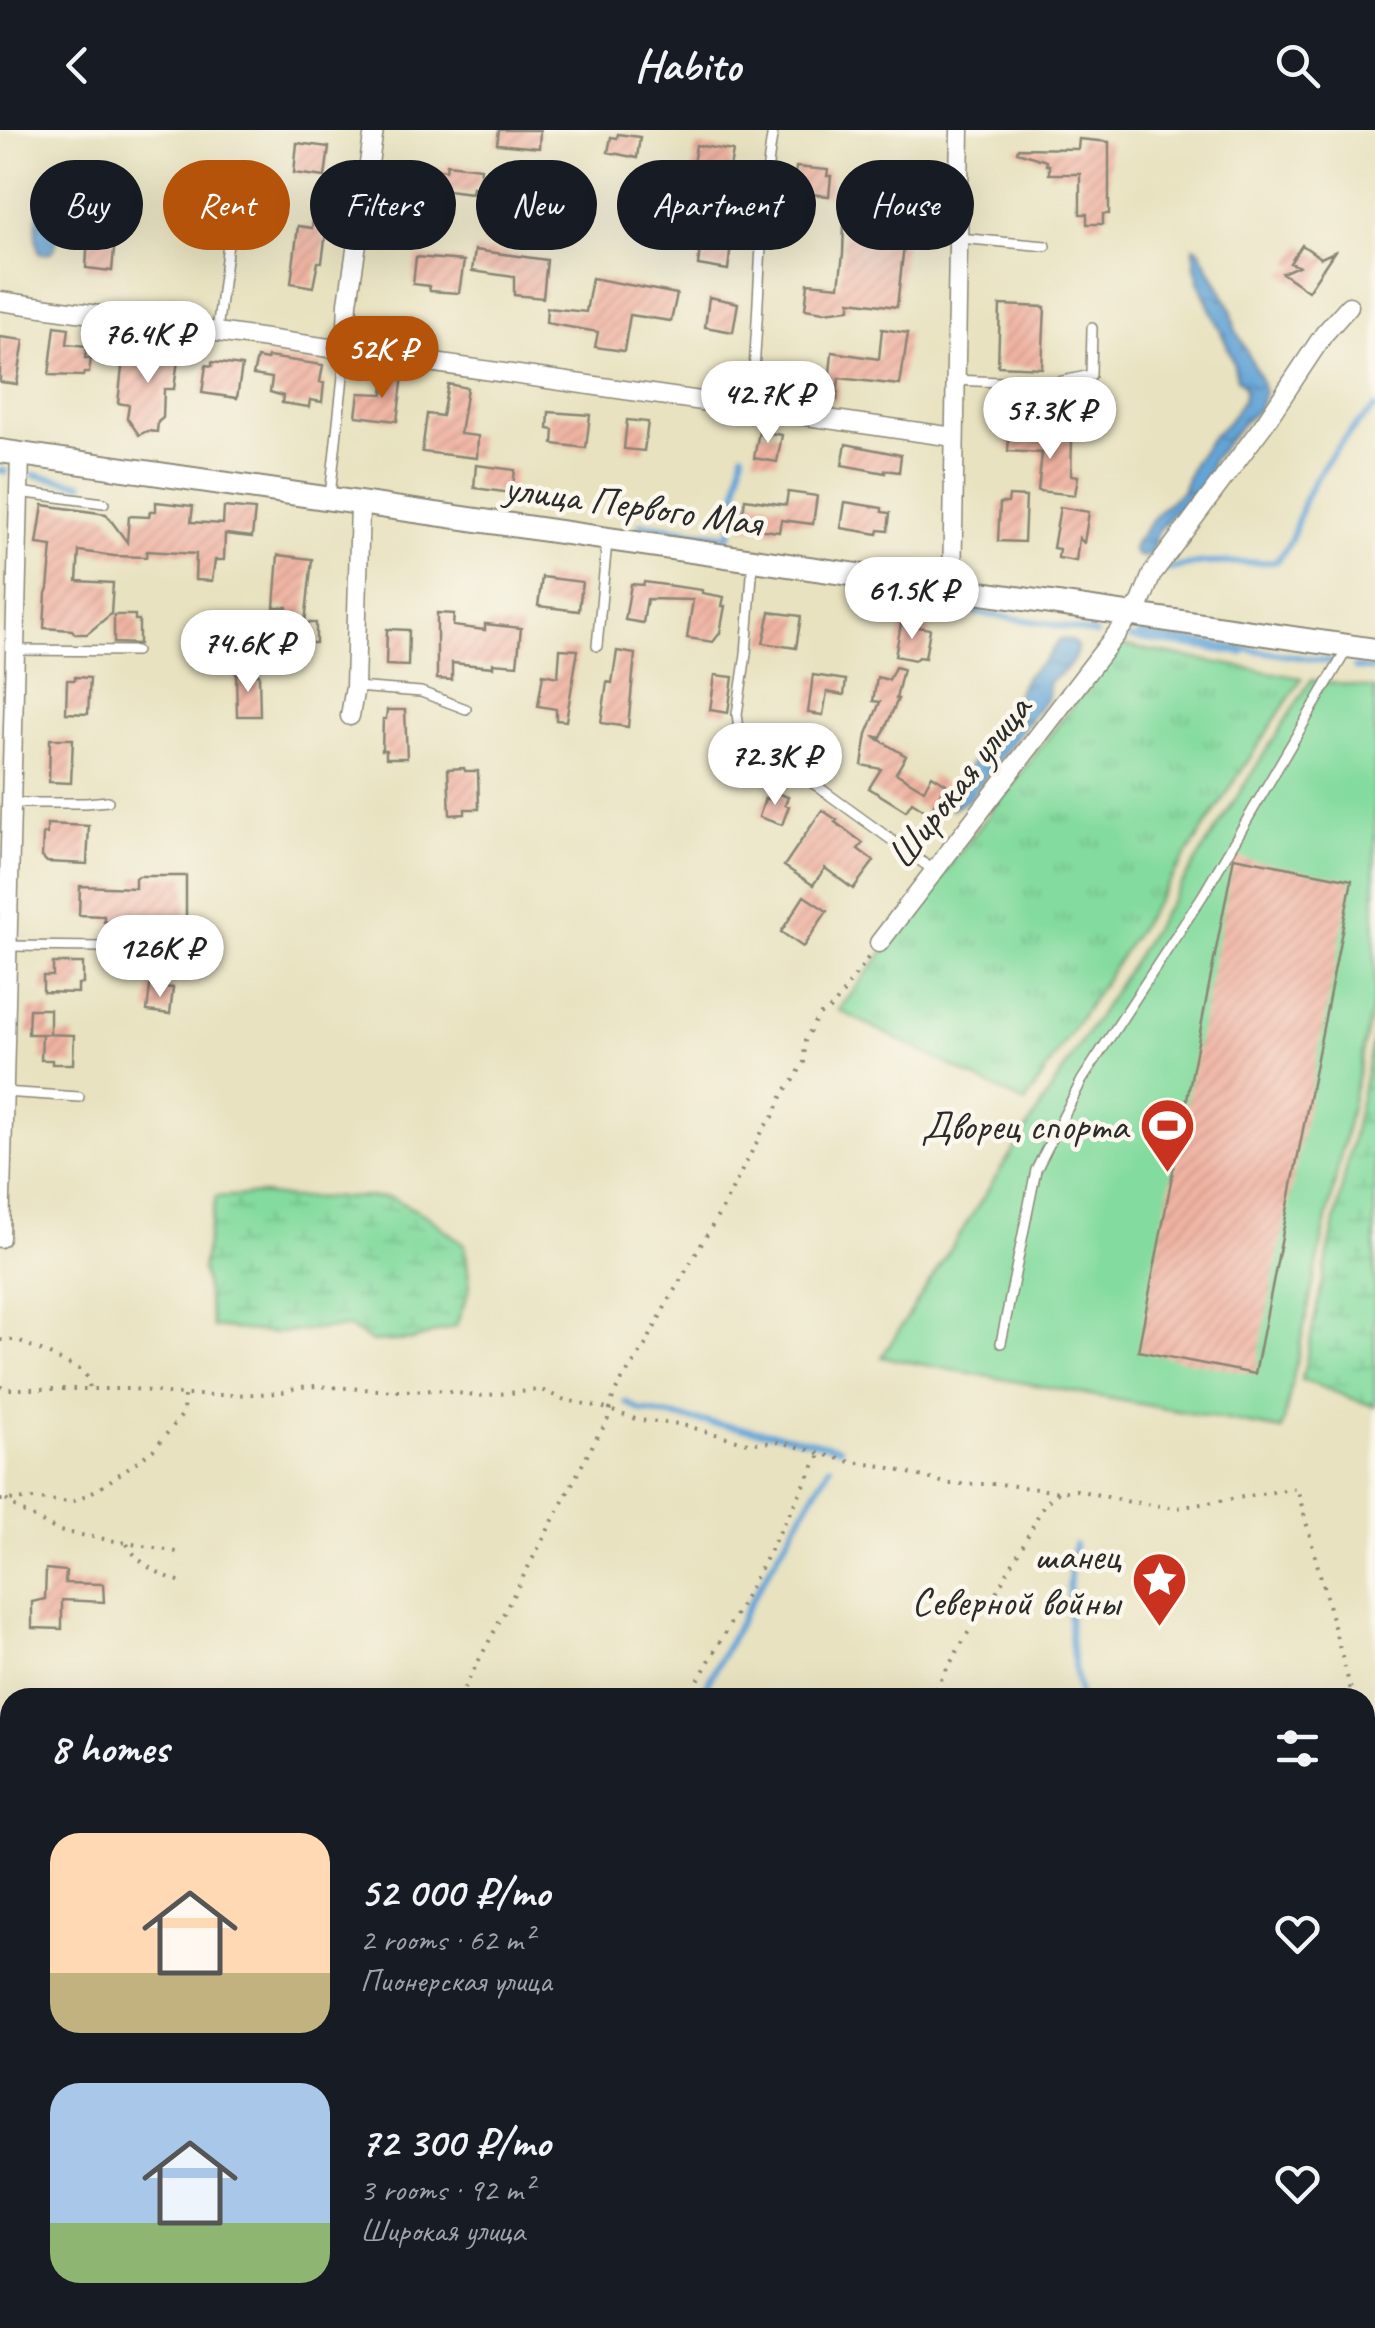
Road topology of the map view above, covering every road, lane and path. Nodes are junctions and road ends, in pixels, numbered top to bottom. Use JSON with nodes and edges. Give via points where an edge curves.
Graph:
{"nodes":[{"id":1,"x":374,"y":130,"type":"edge"},
{"id":2,"x":774,"y":130,"type":"edge"},
{"id":3,"x":955,"y":131,"type":"edge"},
{"id":4,"x":956,"y":160,"type":"edge"},
{"id":5,"x":974,"y":239,"type":"edge"},
{"id":6,"x":1046,"y":246,"type":"dead end"},
{"id":7,"x":227,"y":250,"type":"edge"},
{"id":8,"x":959,"y":250,"type":"edge"},
{"id":9,"x":0,"y":300,"type":"edge"},
{"id":10,"x":1349,"y":306,"type":"dead end"},
{"id":11,"x":1092,"y":328,"type":"dead end"},
{"id":12,"x":217,"y":331,"type":"junction"},
{"id":13,"x":346,"y":349,"type":"junction"},
{"id":14,"x":954,"y":380,"type":"junction"},
{"id":15,"x":750,"y":409,"type":"junction"},
{"id":16,"x":954,"y":437,"type":"junction"},
{"id":17,"x":10,"y":452,"type":"edge"},
{"id":18,"x":18,"y":492,"type":"junction"},
{"id":19,"x":330,"y":499,"type":"junction"},
{"id":20,"x":104,"y":503,"type":"dead end"},
{"id":21,"x":360,"y":504,"type":"junction"},
{"id":22,"x":607,"y":539,"type":"junction"},
{"id":23,"x":753,"y":560,"type":"junction"},
{"id":24,"x":952,"y":589,"type":"junction"},
{"id":25,"x":1130,"y":614,"type":"junction"},
{"id":26,"x":597,"y":646,"type":"dead end"},
{"id":27,"x":1350,"y":646,"type":"junction"},
{"id":28,"x":1375,"y":650,"type":"edge"},
{"id":29,"x":136,"y":651,"type":"dead end"},
{"id":30,"x":9,"y":654,"type":"edge"},
{"id":31,"x":355,"y":687,"type":"junction"},
{"id":32,"x":466,"y":709,"type":"dead end"},
{"id":33,"x":350,"y":716,"type":"dead end"},
{"id":34,"x":108,"y":801,"type":"dead end"},
{"id":35,"x":11,"y":804,"type":"junction"},
{"id":36,"x":934,"y":870,"type":"junction"},
{"id":37,"x":879,"y":943,"type":"joint"},
{"id":38,"x":104,"y":947,"type":"dead end"},
{"id":39,"x":4,"y":951,"type":"edge"},
{"id":40,"x":3,"y":1092,"type":"junction"},
{"id":41,"x":78,"y":1097,"type":"dead end"},
{"id":42,"x":0,"y":1238,"type":"edge"},
{"id":43,"x":0,"y":1340,"type":"edge"},
{"id":44,"x":1002,"y":1343,"type":"dead end"},
{"id":45,"x":0,"y":1386,"type":"edge"},
{"id":46,"x":90,"y":1388,"type":"junction"},
{"id":47,"x":184,"y":1395,"type":"junction"},
{"id":48,"x":611,"y":1412,"type":"junction"},
{"id":49,"x":821,"y":1453,"type":"junction"},
{"id":50,"x":1059,"y":1492,"type":"junction"},
{"id":51,"x":3,"y":1500,"type":"edge"},
{"id":52,"x":127,"y":1544,"type":"junction"},
{"id":53,"x":183,"y":1553,"type":"dead end"},
{"id":54,"x":182,"y":1582,"type":"dead end"},
{"id":55,"x":464,"y":1688,"type":"edge"},
{"id":56,"x":694,"y":1688,"type":"edge"},
{"id":57,"x":936,"y":1688,"type":"edge"},
{"id":58,"x":1350,"y":1688,"type":"edge"}],
"edges":[{"from":1,"to":13,"type":"street"},
{"from":2,"to":15,"type":"lane"},
{"from":3,"to":4,"type":"street"},
{"from":5,"to":6,"type":"lane"},
{"from":7,"to":12,"type":"lane"},
{"from":8,"to":14,"type":"street"},
{"from":9,"to":12,"type":"street"},
{"from":10,"to":25,"type":"street","name":"Широкая улица","via":[[1152,574]]},
{"from":11,"to":14,"type":"lane","via":[[1091,375],[1048,384]]},
{"from":12,"to":13,"type":"street"},
{"from":13,"to":15,"type":"street"},
{"from":13,"to":19,"type":"lane"},
{"from":14,"to":16,"type":"street"},
{"from":15,"to":16,"type":"street"},
{"from":16,"to":24,"type":"street"},
{"from":17,"to":18,"type":"street"},
{"from":17,"to":19,"type":"street","name":"улица Первого Мая"},
{"from":18,"to":20,"type":"lane"},
{"from":18,"to":30,"type":"street"},
{"from":19,"to":21,"type":"street","name":"улица Первого Мая"},
{"from":21,"to":22,"type":"street","name":"улица Первого Мая"},
{"from":21,"to":31,"type":"street"},
{"from":22,"to":23,"type":"street","name":"улица Первого Мая"},
{"from":22,"to":26,"type":"lane"},
{"from":23,"to":24,"type":"street","name":"улица Первого Мая"},
{"from":23,"to":36,"type":"lane","via":[[740,737]]},
{"from":24,"to":25,"type":"street","name":"улица Первого Мая"},
{"from":25,"to":27,"type":"street","name":"улица Первого Мая"},
{"from":25,"to":36,"type":"street","name":"Широкая улица"},
{"from":27,"to":28,"type":"street","name":"улица Первого Мая"},
{"from":27,"to":44,"type":"lane","via":[[1082,1080],[1036,1170]]},
{"from":29,"to":30,"type":"lane"},
{"from":30,"to":35,"type":"street"},
{"from":31,"to":32,"type":"lane","via":[[421,692]]},
{"from":31,"to":33,"type":"street"},
{"from":34,"to":35,"type":"lane"},
{"from":35,"to":39,"type":"street"},
{"from":36,"to":37,"type":"street","name":"Широкая улица"},
{"from":37,"to":48,"type":"path","via":[[814,1023],[804,1062],[618,1386]]},
{"from":38,"to":39,"type":"lane"},
{"from":39,"to":40,"type":"street"},
{"from":40,"to":41,"type":"lane"},
{"from":40,"to":42,"type":"street"},
{"from":43,"to":46,"type":"path","via":[[18,1340],[81,1370]]},
{"from":45,"to":46,"type":"path"},
{"from":46,"to":47,"type":"path"},
{"from":47,"to":48,"type":"path","via":[[316,1386],[478,1396],[534,1389]]},
{"from":47,"to":51,"type":"path","via":[[183,1414],[153,1450],[100,1488],[66,1503]]},
{"from":48,"to":49,"type":"path","via":[[748,1444],[782,1442]]},
{"from":48,"to":55,"type":"path"},
{"from":49,"to":50,"type":"path","via":[[950,1484]]},
{"from":49,"to":56,"type":"path"},
{"from":50,"to":57,"type":"path","via":[[1044,1504]]},
{"from":50,"to":58,"type":"path","via":[[1177,1508],[1297,1488]]},
{"from":51,"to":52,"type":"path","via":[[59,1531]]},
{"from":52,"to":53,"type":"path"},
{"from":52,"to":54,"type":"path","via":[[134,1557]]}]}
